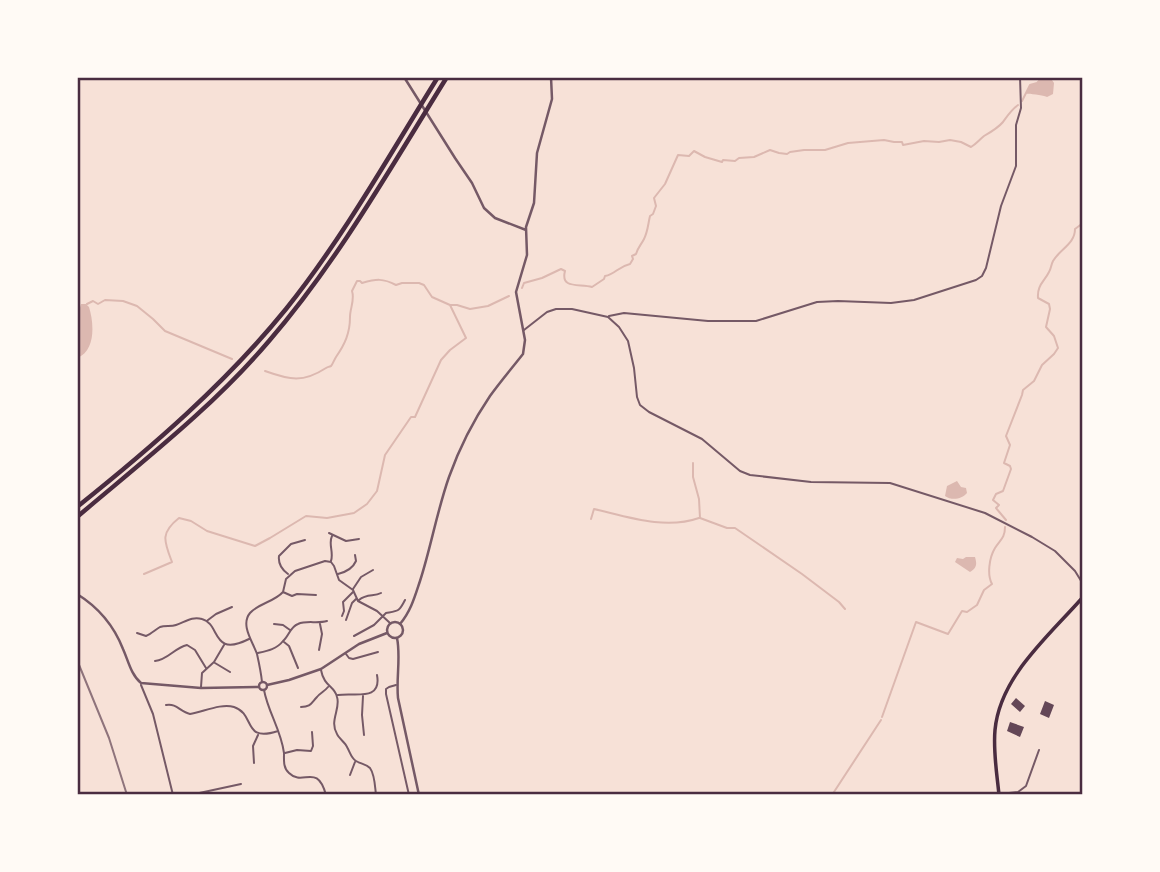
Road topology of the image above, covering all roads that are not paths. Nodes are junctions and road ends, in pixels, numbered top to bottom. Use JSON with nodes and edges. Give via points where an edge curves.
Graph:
{"nodes":[{"id":1,"x":404,"y":77,"type":"edge"},
{"id":2,"x":438,"y":77,"type":"edge"},
{"id":3,"x":447,"y":77,"type":"edge"},
{"id":4,"x":551,"y":77,"type":"edge"},
{"id":5,"x":1020,"y":77,"type":"edge"},
{"id":6,"x":526,"y":230,"type":"junction"},
{"id":7,"x":608,"y":317,"type":"junction"},
{"id":8,"x":523,"y":331,"type":"junction"},
{"id":9,"x":77,"y":508,"type":"edge"},
{"id":10,"x":77,"y":517,"type":"edge"},
{"id":11,"x":328,"y":533,"type":"dead end"},
{"id":12,"x":332,"y":535,"type":"junction"},
{"id":13,"x":359,"y":539,"type":"dead end"},
{"id":14,"x":305,"y":540,"type":"dead end"},
{"id":15,"x":299,"y":541,"type":"junction"},
{"id":16,"x":300,"y":547,"type":"dead end"},
{"id":17,"x":355,"y":555,"type":"dead end"},
{"id":18,"x":331,"y":562,"type":"junction"},
{"id":19,"x":345,"y":565,"type":"dead end"},
{"id":20,"x":308,"y":567,"type":"junction"},
{"id":21,"x":348,"y":569,"type":"junction"},
{"id":22,"x":373,"y":570,"type":"dead end"},
{"id":23,"x":309,"y":572,"type":"dead end"},
{"id":24,"x":337,"y":574,"type":"junction"},
{"id":25,"x":289,"y":575,"type":"junction"},
{"id":26,"x":1083,"y":584,"type":"edge"},
{"id":27,"x":353,"y":591,"type":"junction"},
{"id":28,"x":283,"y":592,"type":"junction"},
{"id":29,"x":381,"y":593,"type":"dead end"},
{"id":30,"x":77,"y":594,"type":"edge"},
{"id":31,"x":316,"y":595,"type":"dead end"},
{"id":32,"x":1083,"y":597,"type":"edge"},
{"id":33,"x":358,"y":600,"type":"junction"},
{"id":34,"x":405,"y":600,"type":"dead end"},
{"id":35,"x":232,"y":607,"type":"dead end"},
{"id":36,"x":227,"y":611,"type":"junction"},
{"id":37,"x":229,"y":615,"type":"dead end"},
{"id":38,"x":382,"y":615,"type":"junction"},
{"id":39,"x":342,"y":616,"type":"dead end"},
{"id":40,"x":283,"y":620,"type":"dead end"},
{"id":41,"x":346,"y":620,"type":"dead end"},
{"id":42,"x":207,"y":621,"type":"junction"},
{"id":43,"x":327,"y":621,"type":"dead end"},
{"id":44,"x":320,"y":623,"type":"junction"},
{"id":45,"x":274,"y":624,"type":"dead end"},
{"id":46,"x":390,"y":624,"type":"junction"},
{"id":47,"x":400,"y":624,"type":"junction"},
{"id":48,"x":175,"y":625,"type":"junction"},
{"id":49,"x":283,"y":625,"type":"junction"},
{"id":50,"x":290,"y":630,"type":"junction"},
{"id":51,"x":177,"y":632,"type":"dead end"},
{"id":52,"x":387,"y":633,"type":"junction"},
{"id":53,"x":137,"y":634,"type":"dead end"},
{"id":54,"x":143,"y":636,"type":"junction"},
{"id":55,"x":354,"y":636,"type":"dead end"},
{"id":56,"x":250,"y":638,"type":"junction"},
{"id":57,"x":397,"y":638,"type":"junction"},
{"id":58,"x":142,"y":641,"type":"dead end"},
{"id":59,"x":283,"y":642,"type":"junction"},
{"id":60,"x":225,"y":644,"type":"junction"},
{"id":61,"x":319,"y":650,"type":"dead end"},
{"id":62,"x":378,"y":652,"type":"dead end"},
{"id":63,"x":345,"y":653,"type":"junction"},
{"id":64,"x":257,"y":654,"type":"junction"},
{"id":65,"x":162,"y":660,"type":"junction"},
{"id":66,"x":155,"y":661,"type":"dead end"},
{"id":67,"x":301,"y":661,"type":"dead end"},
{"id":68,"x":215,"y":662,"type":"junction"},
{"id":69,"x":296,"y":663,"type":"junction"},
{"id":70,"x":163,"y":665,"type":"dead end"},
{"id":71,"x":228,"y":666,"type":"dead end"},
{"id":72,"x":298,"y":667,"type":"dead end"},
{"id":73,"x":206,"y":668,"type":"junction"},
{"id":74,"x":321,"y":669,"type":"junction"},
{"id":75,"x":226,"y":671,"type":"junction"},
{"id":76,"x":230,"y":672,"type":"dead end"},
{"id":77,"x":377,"y":675,"type":"dead end"},
{"id":78,"x":262,"y":682,"type":"junction"},
{"id":79,"x":141,"y":683,"type":"junction"},
{"id":80,"x":267,"y":685,"type":"junction"},
{"id":81,"x":397,"y":685,"type":"junction"},
{"id":82,"x":259,"y":687,"type":"junction"},
{"id":83,"x":328,"y":687,"type":"junction"},
{"id":84,"x":201,"y":688,"type":"junction"},
{"id":85,"x":264,"y":690,"type":"junction"},
{"id":86,"x":337,"y":695,"type":"junction"},
{"id":87,"x":363,"y":695,"type":"junction"},
{"id":88,"x":166,"y":705,"type":"dead end"},
{"id":89,"x":301,"y":707,"type":"dead end"},
{"id":90,"x":307,"y":707,"type":"junction"},
{"id":91,"x":307,"y":711,"type":"dead end"},
{"id":92,"x":279,"y":731,"type":"junction"},
{"id":93,"x":312,"y":732,"type":"dead end"},
{"id":94,"x":258,"y":734,"type":"junction"},
{"id":95,"x":363,"y":735,"type":"dead end"},
{"id":96,"x":1039,"y":750,"type":"dead end"},
{"id":97,"x":284,"y":754,"type":"junction"},
{"id":98,"x":248,"y":757,"type":"dead end"},
{"id":99,"x":253,"y":757,"type":"junction"},
{"id":100,"x":356,"y":761,"type":"junction"},
{"id":101,"x":254,"y":763,"type":"dead end"},
{"id":102,"x":345,"y":770,"type":"dead end"},
{"id":103,"x":322,"y":774,"type":"dead end"},
{"id":104,"x":318,"y":779,"type":"junction"},
{"id":105,"x":241,"y":785,"type":"dead end"},
{"id":106,"x":173,"y":795,"type":"edge"},
{"id":107,"x":190,"y":795,"type":"edge"},
{"id":108,"x":326,"y":795,"type":"edge"},
{"id":109,"x":376,"y":795,"type":"edge"},
{"id":110,"x":408,"y":795,"type":"edge"},
{"id":111,"x":419,"y":795,"type":"edge"},
{"id":112,"x":999,"y":795,"type":"edge"}],
"edges":[{"from":1,"to":6,"type":"street","via":[[488,213]]},
{"from":2,"to":9,"type":"highway","via":[[343,229],[278,318],[206,397]]},
{"from":3,"to":10,"type":"highway","via":[[344,241],[268,342],[198,415]]},
{"from":4,"to":6,"type":"street","via":[[552,99],[537,153],[534,203]]},
{"from":5,"to":7,"type":"street","via":[[1015,172],[1001,206],[986,268],[976,280],[914,300],[817,302],[755,321],[624,313]]},
{"from":6,"to":8,"type":"street","via":[[527,255],[516,292]]},
{"from":7,"to":8,"type":"street","via":[[556,309]]},
{"from":7,"to":26,"type":"street","via":[[628,341],[640,405],[702,439],[740,471],[811,482],[890,483],[985,513],[1055,551]]},
{"from":8,"to":47,"type":"street","via":[[523,354],[482,409],[452,470],[416,594]]},
{"from":11,"to":12,"type":"street"},
{"from":12,"to":13,"type":"street","via":[[346,541]]},
{"from":12,"to":18,"type":"street"},
{"from":14,"to":15,"type":"street"},
{"from":15,"to":16,"type":"street"},
{"from":15,"to":25,"type":"street","via":[[279,556],[281,568]]},
{"from":17,"to":21,"type":"street","via":[[356,563]]},
{"from":18,"to":20,"type":"street"},
{"from":18,"to":24,"type":"street"},
{"from":19,"to":21,"type":"street"},
{"from":20,"to":23,"type":"street"},
{"from":20,"to":25,"type":"street"},
{"from":21,"to":24,"type":"street"},
{"from":22,"to":27,"type":"street","via":[[361,577]]},
{"from":24,"to":27,"type":"street"},
{"from":25,"to":28,"type":"street"},
{"from":27,"to":33,"type":"street"},
{"from":27,"to":39,"type":"street","via":[[343,602]]},
{"from":28,"to":31,"type":"street"},
{"from":28,"to":56,"type":"street","via":[[251,612],[246,626]]},
{"from":29,"to":33,"type":"street"},
{"from":30,"to":79,"type":"street","via":[[108,622]]},
{"from":32,"to":112,"type":"main road","via":[[1018,670],[1004,695],[995,733]]},
{"from":33,"to":38,"type":"street"},
{"from":33,"to":41,"type":"street","via":[[352,603]]},
{"from":34,"to":38,"type":"street","via":[[400,610]]},
{"from":35,"to":36,"type":"street"},
{"from":36,"to":37,"type":"street"},
{"from":36,"to":42,"type":"street"},
{"from":38,"to":46,"type":"street"},
{"from":38,"to":55,"type":"street"},
{"from":40,"to":49,"type":"street"},
{"from":42,"to":48,"type":"street","via":[[193,618]]},
{"from":42,"to":60,"type":"street"},
{"from":43,"to":44,"type":"street"},
{"from":44,"to":50,"type":"street","via":[[299,624]]},
{"from":44,"to":61,"type":"street"},
{"from":45,"to":49,"type":"street"},
{"from":46,"to":47,"type":"street"},
{"from":46,"to":52,"type":"street"},
{"from":47,"to":57,"type":"street","via":[[402,633]]},
{"from":48,"to":51,"type":"street"},
{"from":48,"to":54,"type":"street"},
{"from":49,"to":50,"type":"street"},
{"from":50,"to":59,"type":"street"},
{"from":52,"to":57,"type":"street"},
{"from":52,"to":63,"type":"street"},
{"from":53,"to":54,"type":"street"},
{"from":54,"to":58,"type":"street"},
{"from":56,"to":60,"type":"street"},
{"from":56,"to":64,"type":"street"},
{"from":57,"to":81,"type":"street"},
{"from":59,"to":64,"type":"street"},
{"from":59,"to":69,"type":"street"},
{"from":60,"to":68,"type":"street"},
{"from":62,"to":63,"type":"street","via":[[353,659]]},
{"from":63,"to":74,"type":"street"},
{"from":64,"to":78,"type":"street"},
{"from":65,"to":66,"type":"street"},
{"from":65,"to":70,"type":"street"},
{"from":65,"to":73,"type":"street","via":[[187,645]]},
{"from":67,"to":69,"type":"street"},
{"from":68,"to":73,"type":"street"},
{"from":68,"to":75,"type":"street"},
{"from":69,"to":72,"type":"street"},
{"from":71,"to":75,"type":"street"},
{"from":73,"to":84,"type":"street"},
{"from":74,"to":80,"type":"street"},
{"from":74,"to":83,"type":"street"},
{"from":75,"to":76,"type":"street"},
{"from":77,"to":87,"type":"street","via":[[374,691]]},
{"from":78,"to":80,"type":"street"},
{"from":78,"to":82,"type":"street"},
{"from":79,"to":84,"type":"street"},
{"from":79,"to":106,"type":"street"},
{"from":80,"to":85,"type":"street"},
{"from":81,"to":110,"type":"street","via":[[389,687],[386,694]]},
{"from":81,"to":111,"type":"street"},
{"from":82,"to":84,"type":"street"},
{"from":82,"to":85,"type":"street"},
{"from":83,"to":86,"type":"street"},
{"from":83,"to":90,"type":"street"},
{"from":85,"to":92,"type":"street"},
{"from":86,"to":87,"type":"street"},
{"from":86,"to":100,"type":"street","via":[[335,730]]},
{"from":87,"to":95,"type":"street"},
{"from":88,"to":94,"type":"street","via":[[176,705],[190,714],[237,708]]},
{"from":89,"to":90,"type":"street"},
{"from":90,"to":91,"type":"street"},
{"from":92,"to":94,"type":"street"},
{"from":92,"to":97,"type":"street"},
{"from":93,"to":97,"type":"street","via":[[311,751]]},
{"from":94,"to":99,"type":"street"},
{"from":96,"to":112,"type":"street","via":[[1026,786]]},
{"from":97,"to":104,"type":"street","via":[[285,767],[292,776]]},
{"from":98,"to":99,"type":"street"},
{"from":99,"to":101,"type":"street"},
{"from":100,"to":102,"type":"street","via":[[350,773]]},
{"from":100,"to":109,"type":"street","via":[[372,772]]},
{"from":103,"to":104,"type":"street"},
{"from":104,"to":108,"type":"street"},
{"from":105,"to":107,"type":"street"}]}
